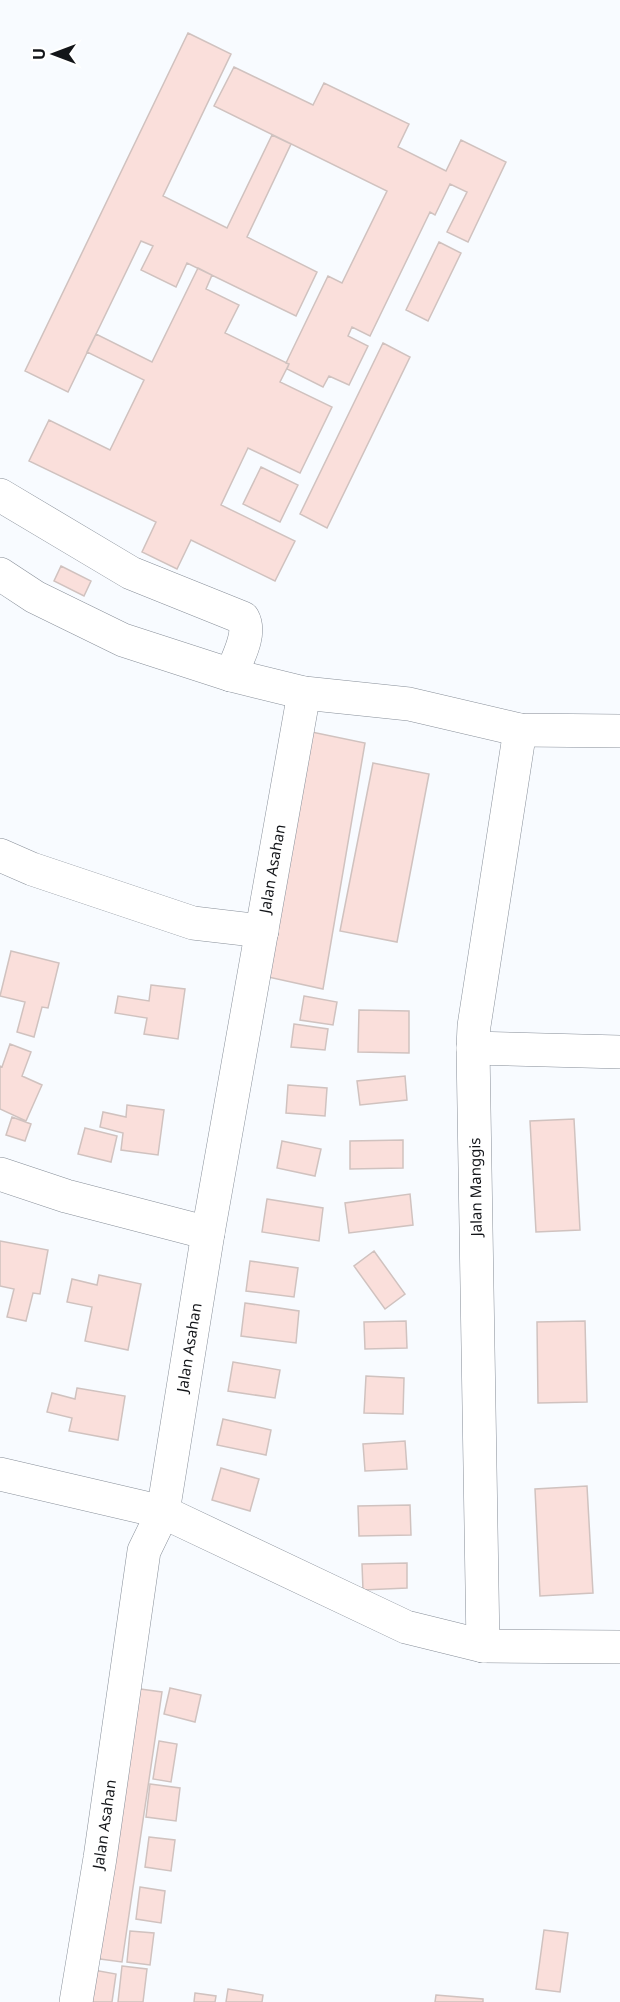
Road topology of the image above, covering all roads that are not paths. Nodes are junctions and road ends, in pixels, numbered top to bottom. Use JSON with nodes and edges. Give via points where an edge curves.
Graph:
{"nodes":[{"id":1,"x":0,"y":495,"type":"edge"},
{"id":2,"x":0,"y":574,"type":"edge"},
{"id":3,"x":231,"y":675,"type":"junction"},
{"id":4,"x":304,"y":693,"type":"junction"},
{"id":5,"x":520,"y":730,"type":"junction"},
{"id":6,"x":620,"y":731,"type":"edge"},
{"id":7,"x":0,"y":855,"type":"edge"},
{"id":8,"x":262,"y":931,"type":"junction"},
{"id":9,"x":473,"y":1047,"type":"junction"},
{"id":10,"x":620,"y":1052,"type":"edge"},
{"id":11,"x":0,"y":1174,"type":"edge"},
{"id":12,"x":208,"y":1233,"type":"junction"},
{"id":13,"x":0,"y":1473,"type":"edge"},
{"id":14,"x":163,"y":1512,"type":"junction"},
{"id":15,"x":483,"y":1646,"type":"junction"},
{"id":16,"x":620,"y":1647,"type":"edge"},
{"id":17,"x":76,"y":2002,"type":"edge"}],
"edges":[{"from":1,"to":3,"type":"street","via":[[131,573],[243,618],[245,635]]},
{"from":2,"to":3,"type":"street","via":[[35,597],[123,640]]},
{"from":3,"to":4,"type":"street"},
{"from":4,"to":5,"type":"street","via":[[409,704]]},
{"from":4,"to":8,"type":"street","name":"Jalan Asahan"},
{"from":5,"to":6,"type":"street"},
{"from":5,"to":9,"type":"street","name":"Jalan Manggis"},
{"from":7,"to":8,"type":"street","via":[[32,870],[193,923]]},
{"from":8,"to":12,"type":"street","name":"Jalan Asahan"},
{"from":9,"to":10,"type":"street"},
{"from":9,"to":15,"type":"street","name":"Jalan Manggis"},
{"from":11,"to":12,"type":"street","via":[[66,1196]]},
{"from":12,"to":14,"type":"street","name":"Jalan Asahan"},
{"from":13,"to":14,"type":"street"},
{"from":14,"to":15,"type":"street","via":[[406,1627]]},
{"from":14,"to":17,"type":"street","name":"Jalan Asahan","via":[[144,1551]]},
{"from":15,"to":16,"type":"street"}]}
